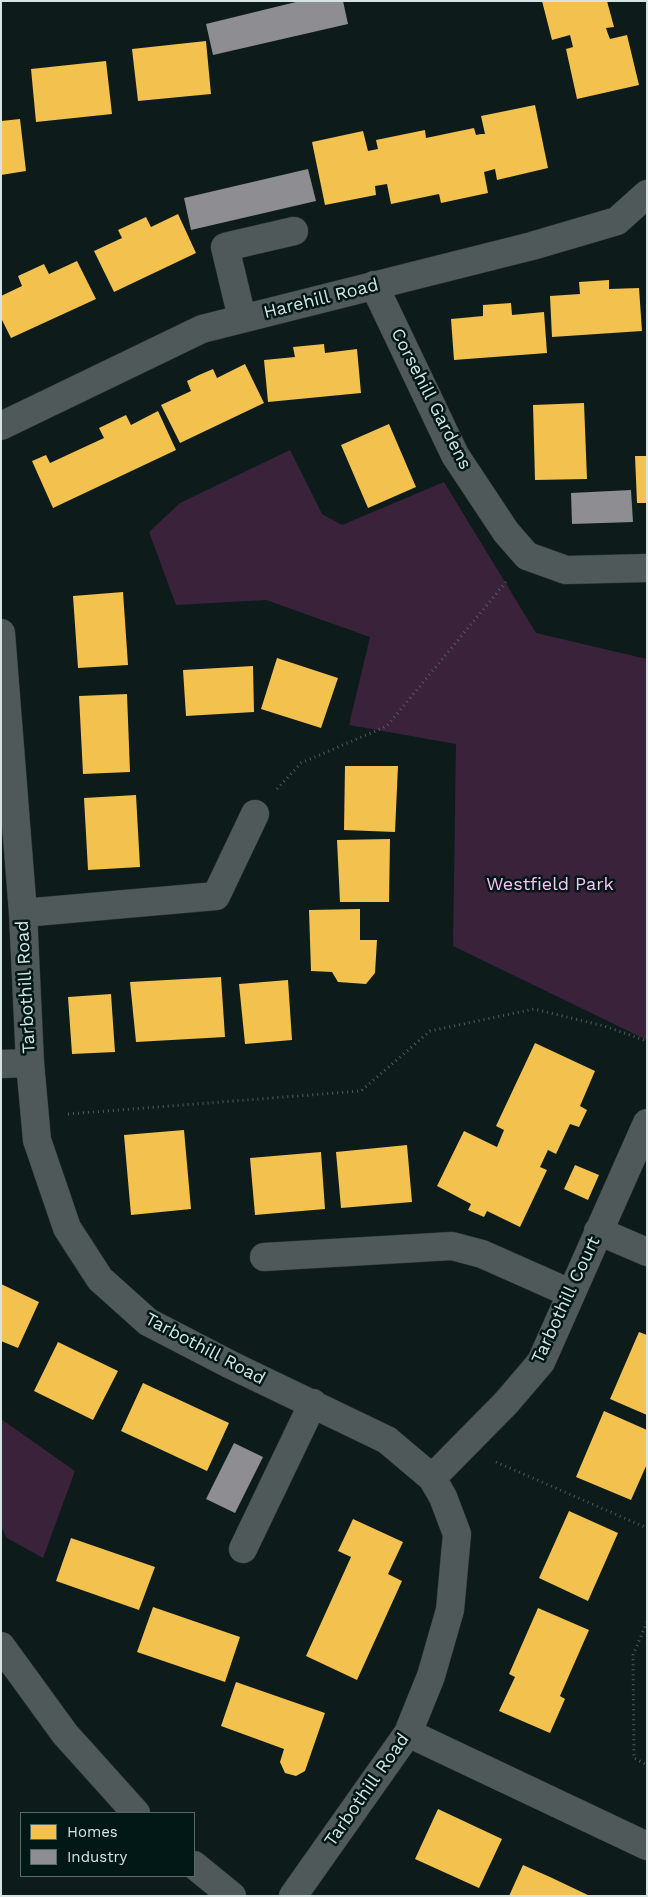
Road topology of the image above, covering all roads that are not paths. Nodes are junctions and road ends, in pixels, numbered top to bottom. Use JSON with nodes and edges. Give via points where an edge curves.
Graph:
{"nodes":[{"id":1,"x":647,"y":194,"type":"edge"},
{"id":2,"x":294,"y":231,"type":"dead end"},
{"id":3,"x":374,"y":285,"type":"junction"},
{"id":4,"x":242,"y":318,"type":"junction"},
{"id":5,"x":1,"y":426,"type":"edge"},
{"id":6,"x":647,"y":568,"type":"edge"},
{"id":7,"x":1,"y":633,"type":"edge"},
{"id":8,"x":255,"y":814,"type":"road end"},
{"id":9,"x":23,"y":913,"type":"junction"},
{"id":10,"x":30,"y":1062,"type":"junction"},
{"id":11,"x":1,"y":1064,"type":"edge"},
{"id":12,"x":645,"y":1130,"type":"edge"},
{"id":13,"x":598,"y":1231,"type":"junction"},
{"id":14,"x":647,"y":1252,"type":"edge"},
{"id":15,"x":264,"y":1257,"type":"dead end"},
{"id":16,"x":570,"y":1293,"type":"junction"},
{"id":17,"x":313,"y":1403,"type":"junction"},
{"id":18,"x":432,"y":1478,"type":"junction"},
{"id":19,"x":243,"y":1549,"type":"dead end"},
{"id":20,"x":1,"y":1646,"type":"edge"},
{"id":21,"x":408,"y":1733,"type":"junction"},
{"id":22,"x":135,"y":1812,"type":"edge"},
{"id":23,"x":647,"y":1846,"type":"edge"},
{"id":24,"x":195,"y":1866,"type":"edge"},
{"id":25,"x":232,"y":1896,"type":"edge"},
{"id":26,"x":292,"y":1896,"type":"edge"}],
"edges":[{"from":1,"to":3,"type":"street","name":"Harehill Road","via":[[617,220],[532,246]]},
{"from":2,"to":4,"type":"street","via":[[225,246]]},
{"from":3,"to":4,"type":"street","name":"Harehill Road"},
{"from":3,"to":6,"type":"street","name":"Corsehill Gardens","via":[[455,455],[506,532],[528,556],[566,570]]},
{"from":4,"to":5,"type":"street","name":"Harehill Road","via":[[202,329]]},
{"from":7,"to":9,"type":"street","name":"Tarbothill Road"},
{"from":8,"to":9,"type":"street","via":[[216,896]]},
{"from":9,"to":10,"type":"street","name":"Tarbothill Road"},
{"from":10,"to":11,"type":"street"},
{"from":10,"to":17,"type":"street","name":"Tarbothill Road","via":[[37,1140],[67,1228],[100,1279],[148,1322]]},
{"from":12,"to":13,"type":"street","name":"Tarbothill Court"},
{"from":13,"to":14,"type":"street"},
{"from":13,"to":16,"type":"street","name":"Tarbothill Court"},
{"from":15,"to":16,"type":"street","via":[[452,1246],[482,1254]]},
{"from":16,"to":18,"type":"street","name":"Tarbothill Court","via":[[541,1362]]},
{"from":17,"to":18,"type":"street","name":"Tarbothill Road","via":[[387,1440]]},
{"from":17,"to":19,"type":"street"},
{"from":18,"to":21,"type":"street","name":"Tarbothill Road","via":[[457,1534],[456,1553],[450,1610],[431,1676]]},
{"from":20,"to":22,"type":"street","via":[[65,1734]]},
{"from":21,"to":23,"type":"street"},
{"from":21,"to":26,"type":"street","name":"Tarbothill Road"},
{"from":24,"to":25,"type":"street"}]}
